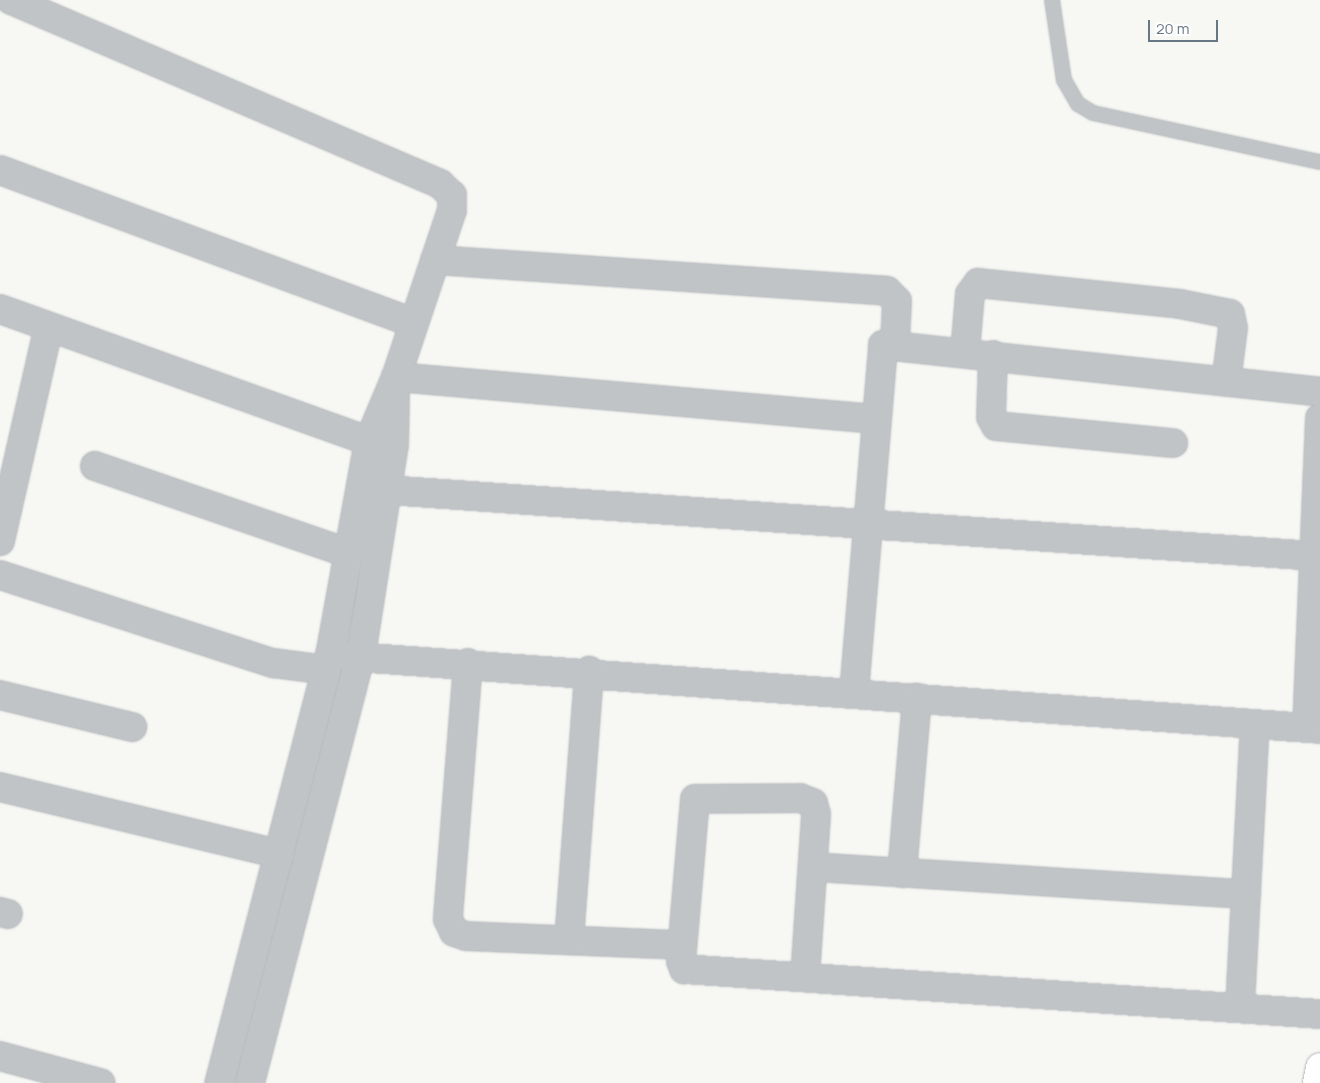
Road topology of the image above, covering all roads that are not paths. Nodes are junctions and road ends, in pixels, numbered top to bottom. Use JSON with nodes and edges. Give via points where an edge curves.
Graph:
{"nodes":[{"id":1,"x":11,"y":0,"type":"edge"},
{"id":2,"x":1052,"y":0,"type":"edge"},
{"id":3,"x":1320,"y":162,"type":"edge"},
{"id":4,"x":0,"y":170,"type":"edge"},
{"id":5,"x":435,"y":260,"type":"junction"},
{"id":6,"x":0,"y":309,"type":"edge"},
{"id":7,"x":414,"y":323,"type":"junction"},
{"id":8,"x":48,"y":329,"type":"junction"},
{"id":9,"x":895,"y":344,"type":"junction"},
{"id":10,"x":965,"y":352,"type":"junction"},
{"id":11,"x":993,"y":355,"type":"junction"},
{"id":12,"x":396,"y":378,"type":"junction"},
{"id":13,"x":1226,"y":382,"type":"junction"},
{"id":14,"x":1320,"y":392,"type":"edge"},
{"id":15,"x":1320,"y":418,"type":"edge"},
{"id":16,"x":876,"y":419,"type":"junction"},
{"id":17,"x":381,"y":443,"type":"junction"},
{"id":18,"x":1173,"y":443,"type":"dead end"},
{"id":19,"x":9,"y":448,"type":"edge"},
{"id":20,"x":95,"y":466,"type":"dead end"},
{"id":21,"x":387,"y":490,"type":"junction"},
{"id":22,"x":868,"y":524,"type":"junction"},
{"id":23,"x":0,"y":541,"type":"edge"},
{"id":24,"x":348,"y":554,"type":"junction"},
{"id":25,"x":1314,"y":556,"type":"junction"},
{"id":26,"x":0,"y":575,"type":"edge"},
{"id":27,"x":360,"y":655,"type":"junction"},
{"id":28,"x":329,"y":662,"type":"junction"},
{"id":29,"x":468,"y":663,"type":"junction"},
{"id":30,"x":589,"y":672,"type":"junction"},
{"id":31,"x":854,"y":693,"type":"junction"},
{"id":32,"x":0,"y":694,"type":"edge"},
{"id":33,"x":917,"y":698,"type":"junction"},
{"id":34,"x":1255,"y":724,"type":"junction"},
{"id":35,"x":132,"y":727,"type":"dead end"},
{"id":36,"x":1313,"y":728,"type":"edge"},
{"id":37,"x":0,"y":786,"type":"edge"},
{"id":38,"x":280,"y":854,"type":"junction"},
{"id":39,"x":813,"y":867,"type":"junction"},
{"id":40,"x":902,"y":872,"type":"junction"},
{"id":41,"x":1246,"y":894,"type":"junction"},
{"id":42,"x":569,"y":940,"type":"junction"},
{"id":43,"x":682,"y":945,"type":"junction"},
{"id":44,"x":805,"y":977,"type":"junction"},
{"id":45,"x":1240,"y":1008,"type":"junction"},
{"id":46,"x":1320,"y":1014,"type":"edge"},
{"id":47,"x":0,"y":1056,"type":"edge"},
{"id":48,"x":1320,"y":1067,"type":"edge"},
{"id":49,"x":100,"y":1083,"type":"edge"},
{"id":50,"x":219,"y":1083,"type":"edge"},
{"id":51,"x":250,"y":1083,"type":"edge"},
{"id":52,"x":1316,"y":1083,"type":"edge"}],
"edges":[{"from":1,"to":5,"type":"street","via":[[440,184],[452,195],[452,210]]},
{"from":2,"to":3,"type":"lane","via":[[1064,80],[1086,108]]},
{"from":4,"to":7,"type":"street"},
{"from":5,"to":7,"type":"street"},
{"from":5,"to":9,"type":"street","via":[[887,291],[897,301]]},
{"from":6,"to":8,"type":"street"},
{"from":7,"to":12,"type":"street"},
{"from":8,"to":17,"type":"street"},
{"from":8,"to":19,"type":"street"},
{"from":9,"to":10,"type":"street"},
{"from":9,"to":16,"type":"street","via":[[883,345],[880,350]]},
{"from":10,"to":11,"type":"street"},
{"from":10,"to":13,"type":"street","via":[[970,294],[978,283],[1180,304],[1230,314],[1233,328]]},
{"from":11,"to":13,"type":"street"},
{"from":11,"to":18,"type":"street","via":[[991,417],[996,426]]},
{"from":12,"to":16,"type":"street"},
{"from":12,"to":17,"type":"street"},
{"from":13,"to":14,"type":"street"},
{"from":15,"to":25,"type":"street"},
{"from":16,"to":22,"type":"street"},
{"from":17,"to":21,"type":"street"},
{"from":17,"to":24,"type":"street"},
{"from":19,"to":23,"type":"street"},
{"from":20,"to":24,"type":"street"},
{"from":21,"to":22,"type":"street"},
{"from":21,"to":27,"type":"street"},
{"from":22,"to":25,"type":"street"},
{"from":22,"to":31,"type":"street"},
{"from":24,"to":28,"type":"street"},
{"from":25,"to":36,"type":"street"},
{"from":26,"to":28,"type":"street","via":[[273,663]]},
{"from":27,"to":28,"type":"street"},
{"from":27,"to":29,"type":"street"},
{"from":27,"to":51,"type":"street"},
{"from":28,"to":38,"type":"street"},
{"from":29,"to":30,"type":"street"},
{"from":29,"to":42,"type":"street","via":[[448,919],[454,932],[466,936]]},
{"from":30,"to":31,"type":"street"},
{"from":30,"to":42,"type":"street"},
{"from":31,"to":33,"type":"street"},
{"from":32,"to":35,"type":"street"},
{"from":33,"to":34,"type":"street"},
{"from":33,"to":40,"type":"street"},
{"from":34,"to":36,"type":"street"},
{"from":34,"to":41,"type":"street"},
{"from":37,"to":38,"type":"street"},
{"from":38,"to":50,"type":"street"},
{"from":39,"to":40,"type":"street"},
{"from":39,"to":43,"type":"street","via":[[813,803],[800,798],[695,799]]},
{"from":39,"to":44,"type":"street"},
{"from":40,"to":41,"type":"street"},
{"from":41,"to":45,"type":"street"},
{"from":42,"to":43,"type":"street"},
{"from":43,"to":44,"type":"street","via":[[684,969],[693,972]]},
{"from":44,"to":45,"type":"street"},
{"from":45,"to":46,"type":"street"},
{"from":47,"to":49,"type":"street"},
{"from":48,"to":52,"type":"highway"}]}
